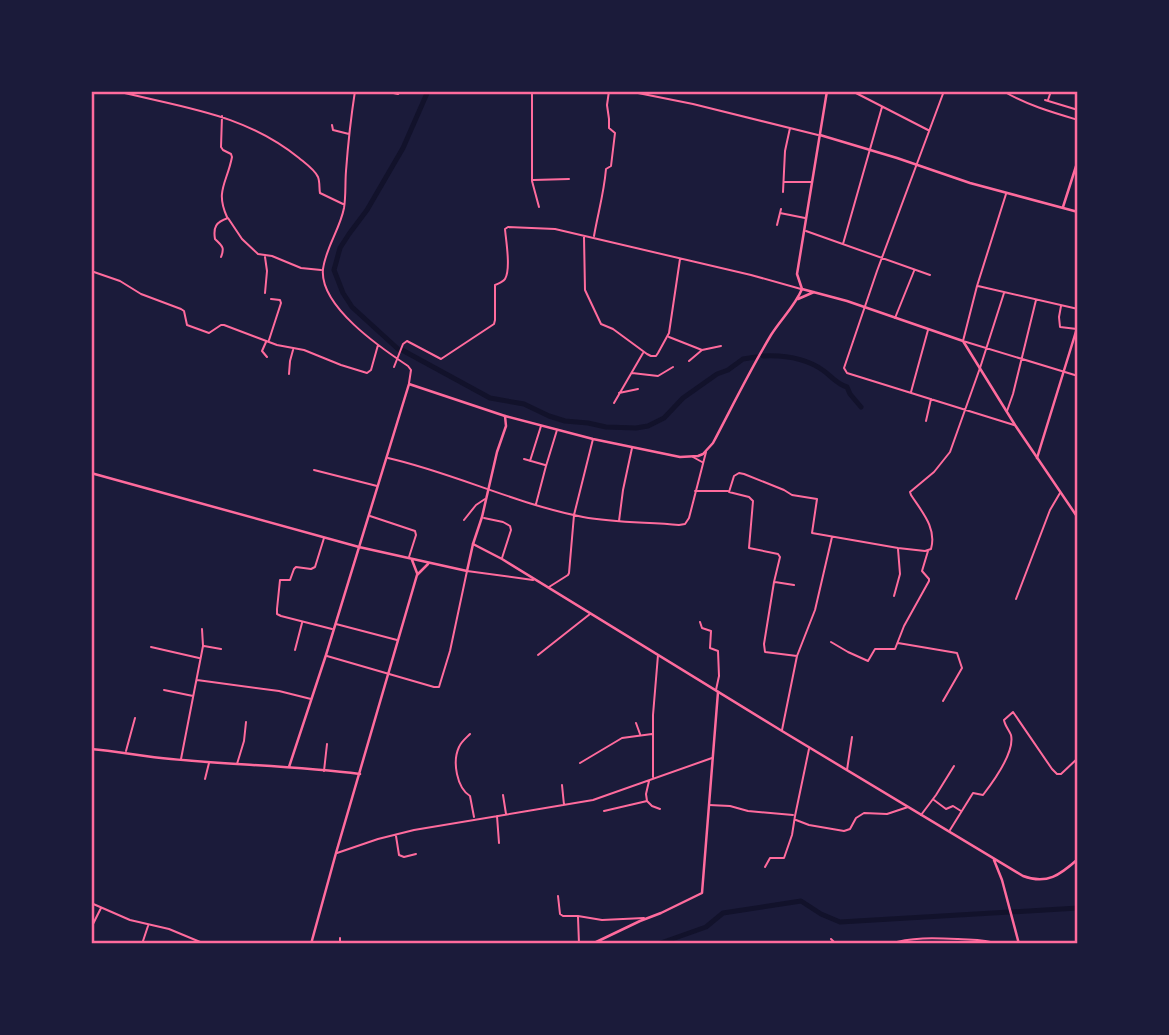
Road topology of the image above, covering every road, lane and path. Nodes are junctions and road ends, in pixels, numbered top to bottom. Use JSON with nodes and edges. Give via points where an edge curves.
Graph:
{"nodes":[{"id":1,"x":117,"y":91,"type":"edge"},
{"id":2,"x":355,"y":91,"type":"edge"},
{"id":3,"x":384,"y":91,"type":"edge"},
{"id":4,"x":401,"y":91,"type":"edge"},
{"id":5,"x":531,"y":91,"type":"edge"},
{"id":6,"x":609,"y":91,"type":"edge"},
{"id":7,"x":628,"y":91,"type":"edge"},
{"id":8,"x":827,"y":91,"type":"edge"},
{"id":9,"x":852,"y":91,"type":"edge"},
{"id":10,"x":944,"y":91,"type":"edge"},
{"id":11,"x":1003,"y":91,"type":"edge"},
{"id":12,"x":1051,"y":91,"type":"edge"},
{"id":13,"x":650,"y":93,"type":"edge"},
{"id":14,"x":882,"y":107,"type":"junction"},
{"id":15,"x":1078,"y":110,"type":"edge"},
{"id":16,"x":222,"y":116,"type":"junction"},
{"id":17,"x":1078,"y":120,"type":"edge"},
{"id":18,"x":332,"y":125,"type":"dead end"},
{"id":19,"x":790,"y":128,"type":"junction"},
{"id":20,"x":929,"y":131,"type":"junction"},
{"id":21,"x":350,"y":134,"type":"junction"},
{"id":22,"x":820,"y":135,"type":"junction"},
{"id":23,"x":869,"y":150,"type":"junction"},
{"id":24,"x":1078,"y":160,"type":"edge"},
{"id":25,"x":916,"y":165,"type":"junction"},
{"id":26,"x":569,"y":179,"type":"dead end"},
{"id":27,"x":532,"y":181,"type":"junction"},
{"id":28,"x":784,"y":181,"type":"junction"},
{"id":29,"x":812,"y":182,"type":"junction"},
{"id":30,"x":783,"y":192,"type":"dead end"},
{"id":31,"x":1006,"y":194,"type":"junction"},
{"id":32,"x":344,"y":205,"type":"junction"},
{"id":33,"x":540,"y":208,"type":"dead end"},
{"id":34,"x":1063,"y":208,"type":"junction"},
{"id":35,"x":1078,"y":212,"type":"edge"},
{"id":36,"x":228,"y":218,"type":"junction"},
{"id":37,"x":806,"y":218,"type":"junction"},
{"id":38,"x":777,"y":225,"type":"dead end"},
{"id":39,"x":804,"y":230,"type":"junction"},
{"id":40,"x":584,"y":236,"type":"junction"},
{"id":41,"x":593,"y":237,"type":"junction"},
{"id":42,"x":843,"y":244,"type":"junction"},
{"id":43,"x":265,"y":256,"type":"junction"},
{"id":44,"x":221,"y":257,"type":"dead end"},
{"id":45,"x":680,"y":258,"type":"junction"},
{"id":46,"x":882,"y":258,"type":"junction"},
{"id":47,"x":914,"y":270,"type":"junction"},
{"id":48,"x":91,"y":271,"type":"edge"},
{"id":49,"x":323,"y":271,"type":"junction"},
{"id":50,"x":930,"y":275,"type":"dead end"},
{"id":51,"x":977,"y":286,"type":"junction"},
{"id":52,"x":802,"y":289,"type":"junction"},
{"id":53,"x":814,"y":292,"type":"junction"},
{"id":54,"x":265,"y":293,"type":"dead end"},
{"id":55,"x":1004,"y":293,"type":"junction"},
{"id":56,"x":271,"y":299,"type":"dead end"},
{"id":57,"x":798,"y":299,"type":"junction"},
{"id":58,"x":1036,"y":300,"type":"junction"},
{"id":59,"x":1061,"y":305,"type":"junction"},
{"id":60,"x":864,"y":307,"type":"junction"},
{"id":61,"x":1078,"y":309,"type":"edge"},
{"id":62,"x":895,"y":318,"type":"junction"},
{"id":63,"x":1077,"y":327,"type":"edge"},
{"id":64,"x":928,"y":329,"type":"junction"},
{"id":65,"x":668,"y":337,"type":"junction"},
{"id":66,"x":267,"y":341,"type":"junction"},
{"id":67,"x":963,"y":341,"type":"junction"},
{"id":68,"x":378,"y":345,"type":"junction"},
{"id":69,"x":721,"y":346,"type":"dead end"},
{"id":70,"x":987,"y":347,"type":"junction"},
{"id":71,"x":294,"y":349,"type":"junction"},
{"id":72,"x":702,"y":350,"type":"junction"},
{"id":73,"x":644,"y":352,"type":"junction"},
{"id":74,"x":267,"y":357,"type":"dead end"},
{"id":75,"x":397,"y":358,"type":"junction"},
{"id":76,"x":1022,"y":359,"type":"junction"},
{"id":77,"x":689,"y":360,"type":"dead end"},
{"id":78,"x":394,"y":367,"type":"dead end"},
{"id":79,"x":673,"y":367,"type":"dead end"},
{"id":80,"x":980,"y":368,"type":"junction"},
{"id":81,"x":1064,"y":372,"type":"junction"},
{"id":82,"x":631,"y":373,"type":"junction"},
{"id":83,"x":289,"y":374,"type":"dead end"},
{"id":84,"x":1078,"y":376,"type":"edge"},
{"id":85,"x":409,"y":384,"type":"junction"},
{"id":86,"x":638,"y":389,"type":"dead end"},
{"id":87,"x":910,"y":393,"type":"junction"},
{"id":88,"x":618,"y":394,"type":"junction"},
{"id":89,"x":931,"y":398,"type":"junction"},
{"id":90,"x":614,"y":403,"type":"dead end"},
{"id":91,"x":964,"y":409,"type":"junction"},
{"id":92,"x":1007,"y":412,"type":"junction"},
{"id":93,"x":505,"y":415,"type":"junction"},
{"id":94,"x":515,"y":419,"type":"junction"},
{"id":95,"x":926,"y":421,"type":"dead end"},
{"id":96,"x":1015,"y":425,"type":"junction"},
{"id":97,"x":506,"y":426,"type":"junction"},
{"id":98,"x":541,"y":426,"type":"junction"},
{"id":99,"x":558,"y":429,"type":"junction"},
{"id":100,"x":593,"y":439,"type":"junction"},
{"id":101,"x":632,"y":447,"type":"junction"},
{"id":102,"x":706,"y":450,"type":"junction"},
{"id":103,"x":387,"y":457,"type":"junction"},
{"id":104,"x":692,"y":457,"type":"junction"},
{"id":105,"x":524,"y":458,"type":"dead end"},
{"id":106,"x":1037,"y":458,"type":"junction"},
{"id":107,"x":530,"y":461,"type":"junction"},
{"id":108,"x":702,"y":462,"type":"junction"},
{"id":109,"x":546,"y":466,"type":"junction"},
{"id":110,"x":314,"y":470,"type":"dead end"},
{"id":111,"x":91,"y":473,"type":"edge"},
{"id":112,"x":378,"y":486,"type":"junction"},
{"id":113,"x":487,"y":490,"type":"junction"},
{"id":114,"x":695,"y":491,"type":"junction"},
{"id":115,"x":729,"y":491,"type":"junction"},
{"id":116,"x":1060,"y":492,"type":"junction"},
{"id":117,"x":485,"y":499,"type":"junction"},
{"id":118,"x":536,"y":504,"type":"junction"},
{"id":119,"x":574,"y":515,"type":"junction"},
{"id":120,"x":369,"y":516,"type":"junction"},
{"id":121,"x":482,"y":517,"type":"junction"},
{"id":122,"x":1078,"y":518,"type":"edge"},
{"id":123,"x":464,"y":520,"type":"dead end"},
{"id":124,"x":619,"y":522,"type":"junction"},
{"id":125,"x":324,"y":537,"type":"junction"},
{"id":126,"x":832,"y":537,"type":"junction"},
{"id":127,"x":473,"y":544,"type":"junction"},
{"id":128,"x":359,"y":547,"type":"junction"},
{"id":129,"x":898,"y":548,"type":"junction"},
{"id":130,"x":482,"y":549,"type":"junction"},
{"id":131,"x":928,"y":550,"type":"junction"},
{"id":132,"x":471,"y":552,"type":"junction"},
{"id":133,"x":502,"y":559,"type":"junction"},
{"id":134,"x":410,"y":560,"type":"junction"},
{"id":135,"x":428,"y":564,"type":"junction"},
{"id":136,"x":467,"y":572,"type":"junction"},
{"id":137,"x":417,"y":575,"type":"junction"},
{"id":138,"x":535,"y":580,"type":"junction"},
{"id":139,"x":774,"y":582,"type":"junction"},
{"id":140,"x":794,"y":585,"type":"dead end"},
{"id":141,"x":548,"y":587,"type":"junction"},
{"id":142,"x":894,"y":596,"type":"dead end"},
{"id":143,"x":1016,"y":599,"type":"dead end"},
{"id":144,"x":93,"y":604,"type":"dead end"},
{"id":145,"x":91,"y":610,"type":"edge"},
{"id":146,"x":591,"y":614,"type":"junction"},
{"id":147,"x":302,"y":622,"type":"junction"},
{"id":148,"x":700,"y":622,"type":"dead end"},
{"id":149,"x":335,"y":624,"type":"junction"},
{"id":150,"x":202,"y":629,"type":"dead end"},
{"id":151,"x":333,"y":630,"type":"junction"},
{"id":152,"x":397,"y":640,"type":"junction"},
{"id":153,"x":831,"y":642,"type":"dead end"},
{"id":154,"x":898,"y":643,"type":"junction"},
{"id":155,"x":203,"y":646,"type":"junction"},
{"id":156,"x":151,"y":647,"type":"dead end"},
{"id":157,"x":221,"y":649,"type":"dead end"},
{"id":158,"x":295,"y":650,"type":"dead end"},
{"id":159,"x":326,"y":655,"type":"junction"},
{"id":160,"x":538,"y":655,"type":"dead end"},
{"id":161,"x":658,"y":655,"type":"junction"},
{"id":162,"x":797,"y":656,"type":"junction"},
{"id":163,"x":200,"y":658,"type":"junction"},
{"id":164,"x":388,"y":674,"type":"junction"},
{"id":165,"x":196,"y":680,"type":"junction"},
{"id":166,"x":164,"y":690,"type":"dead end"},
{"id":167,"x":717,"y":691,"type":"junction"},
{"id":168,"x":193,"y":696,"type":"junction"},
{"id":169,"x":311,"y":699,"type":"junction"},
{"id":170,"x":943,"y":701,"type":"dead end"},
{"id":171,"x":135,"y":718,"type":"dead end"},
{"id":172,"x":246,"y":722,"type":"dead end"},
{"id":173,"x":636,"y":723,"type":"dead end"},
{"id":174,"x":782,"y":731,"type":"junction"},
{"id":175,"x":470,"y":734,"type":"dead end"},
{"id":176,"x":653,"y":734,"type":"junction"},
{"id":177,"x":640,"y":735,"type":"junction"},
{"id":178,"x":852,"y":737,"type":"dead end"},
{"id":179,"x":327,"y":744,"type":"dead end"},
{"id":180,"x":809,"y":748,"type":"junction"},
{"id":181,"x":91,"y":749,"type":"edge"},
{"id":182,"x":125,"y":752,"type":"junction"},
{"id":183,"x":712,"y":758,"type":"junction"},
{"id":184,"x":1078,"y":758,"type":"edge"},
{"id":185,"x":181,"y":760,"type":"junction"},
{"id":186,"x":210,"y":762,"type":"junction"},
{"id":187,"x":580,"y":763,"type":"dead end"},
{"id":188,"x":237,"y":765,"type":"junction"},
{"id":189,"x":954,"y":766,"type":"dead end"},
{"id":190,"x":289,"y":767,"type":"junction"},
{"id":191,"x":324,"y":771,"type":"junction"},
{"id":192,"x":847,"y":771,"type":"junction"},
{"id":193,"x":359,"y":774,"type":"junction"},
{"id":194,"x":205,"y":779,"type":"dead end"},
{"id":195,"x":653,"y":779,"type":"junction"},
{"id":196,"x":649,"y":780,"type":"junction"},
{"id":197,"x":562,"y":785,"type":"dead end"},
{"id":198,"x":503,"y":795,"type":"dead end"},
{"id":199,"x":933,"y":799,"type":"junction"},
{"id":200,"x":647,"y":802,"type":"junction"},
{"id":201,"x":708,"y":805,"type":"junction"},
{"id":202,"x":564,"y":806,"type":"junction"},
{"id":203,"x":908,"y":807,"type":"junction"},
{"id":204,"x":660,"y":809,"type":"dead end"},
{"id":205,"x":604,"y":811,"type":"dead end"},
{"id":206,"x":961,"y":811,"type":"junction"},
{"id":207,"x":506,"y":814,"type":"junction"},
{"id":208,"x":497,"y":815,"type":"junction"},
{"id":209,"x":921,"y":815,"type":"junction"},
{"id":210,"x":795,"y":817,"type":"junction"},
{"id":211,"x":475,"y":819,"type":"junction"},
{"id":212,"x":949,"y":832,"type":"junction"},
{"id":213,"x":396,"y":834,"type":"junction"},
{"id":214,"x":499,"y":843,"type":"dead end"},
{"id":215,"x":336,"y":853,"type":"junction"},
{"id":216,"x":416,"y":854,"type":"dead end"},
{"id":217,"x":993,"y":859,"type":"junction"},
{"id":218,"x":1078,"y":859,"type":"edge"},
{"id":219,"x":765,"y":867,"type":"dead end"},
{"id":220,"x":1010,"y":869,"type":"junction"},
{"id":221,"x":1000,"y":874,"type":"junction"},
{"id":222,"x":558,"y":896,"type":"dead end"},
{"id":223,"x":91,"y":903,"type":"edge"},
{"id":224,"x":102,"y":907,"type":"junction"},
{"id":225,"x":578,"y":916,"type":"junction"},
{"id":226,"x":648,"y":918,"type":"junction"},
{"id":227,"x":148,"y":925,"type":"junction"},
{"id":228,"x":92,"y":926,"type":"edge"},
{"id":229,"x":340,"y":938,"type":"dead end"},
{"id":230,"x":948,"y":938,"type":"junction"},
{"id":231,"x":831,"y":939,"type":"dead end"},
{"id":232,"x":200,"y":943,"type":"edge"},
{"id":233,"x":142,"y":944,"type":"edge"},
{"id":234,"x":205,"y":944,"type":"edge"},
{"id":235,"x":311,"y":944,"type":"edge"},
{"id":236,"x":340,"y":944,"type":"edge"},
{"id":237,"x":579,"y":944,"type":"edge"},
{"id":238,"x":592,"y":944,"type":"edge"},
{"id":239,"x":836,"y":944,"type":"edge"},
{"id":240,"x":889,"y":944,"type":"edge"},
{"id":241,"x":948,"y":944,"type":"edge"},
{"id":242,"x":997,"y":944,"type":"edge"},
{"id":243,"x":1019,"y":944,"type":"edge"}],
"edges":[{"from":1,"to":16,"type":"street"},
{"from":2,"to":21,"type":"street"},
{"from":3,"to":4,"type":"street"},
{"from":5,"to":27,"type":"street"},
{"from":6,"to":41,"type":"street","via":[[609,128],[615,133]]},
{"from":7,"to":13,"type":"street"},
{"from":8,"to":22,"type":"street"},
{"from":9,"to":14,"type":"street"},
{"from":10,"to":20,"type":"street"},
{"from":11,"to":17,"type":"street","via":[[1042,110]]},
{"from":12,"to":15,"type":"street","via":[[1046,101]]},
{"from":13,"to":19,"type":"street"},
{"from":14,"to":20,"type":"street"},
{"from":14,"to":23,"type":"street"},
{"from":16,"to":32,"type":"street","via":[[281,144],[316,174],[320,193]]},
{"from":16,"to":36,"type":"street","via":[[221,147],[232,158],[221,195]]},
{"from":18,"to":21,"type":"street","via":[[333,130]]},
{"from":19,"to":22,"type":"street"},
{"from":19,"to":28,"type":"street"},
{"from":20,"to":25,"type":"street"},
{"from":21,"to":32,"type":"street"},
{"from":22,"to":23,"type":"street"},
{"from":22,"to":29,"type":"street"},
{"from":23,"to":25,"type":"street"},
{"from":23,"to":42,"type":"street"},
{"from":24,"to":34,"type":"street"},
{"from":25,"to":31,"type":"street"},
{"from":25,"to":46,"type":"street"},
{"from":26,"to":27,"type":"street"},
{"from":27,"to":33,"type":"street"},
{"from":28,"to":29,"type":"street"},
{"from":28,"to":30,"type":"street"},
{"from":29,"to":37,"type":"street"},
{"from":31,"to":34,"type":"street"},
{"from":31,"to":51,"type":"street"},
{"from":32,"to":49,"type":"street"},
{"from":34,"to":35,"type":"street"},
{"from":36,"to":43,"type":"street","via":[[248,246]]},
{"from":36,"to":44,"type":"street","via":[[215,227],[215,239],[223,248]]},
{"from":37,"to":38,"type":"street","via":[[781,211]]},
{"from":37,"to":39,"type":"street"},
{"from":39,"to":42,"type":"street"},
{"from":39,"to":52,"type":"street","via":[[797,272]]},
{"from":40,"to":41,"type":"street"},
{"from":40,"to":73,"type":"street","via":[[588,299],[602,325]]},
{"from":40,"to":75,"type":"street","via":[[549,228],[506,228],[506,277],[495,285],[494,324],[443,358],[407,341]]},
{"from":41,"to":45,"type":"street"},
{"from":42,"to":46,"type":"street"},
{"from":43,"to":49,"type":"street"},
{"from":43,"to":54,"type":"street"},
{"from":45,"to":52,"type":"street"},
{"from":45,"to":65,"type":"street"},
{"from":46,"to":47,"type":"street"},
{"from":46,"to":60,"type":"street"},
{"from":47,"to":50,"type":"street"},
{"from":47,"to":62,"type":"street"},
{"from":48,"to":66,"type":"street","via":[[181,309],[190,326],[209,333],[224,325]]},
{"from":49,"to":68,"type":"street","via":[[334,302]]},
{"from":51,"to":55,"type":"street"},
{"from":51,"to":67,"type":"street"},
{"from":52,"to":53,"type":"street"},
{"from":52,"to":57,"type":"street"},
{"from":53,"to":57,"type":"street"},
{"from":53,"to":60,"type":"street"},
{"from":55,"to":58,"type":"street"},
{"from":55,"to":70,"type":"street"},
{"from":56,"to":66,"type":"street","via":[[281,303]]},
{"from":57,"to":102,"type":"street","via":[[774,331]]},
{"from":58,"to":59,"type":"street"},
{"from":58,"to":76,"type":"street"},
{"from":59,"to":61,"type":"street"},
{"from":59,"to":63,"type":"street","via":[[1060,328]]},
{"from":60,"to":62,"type":"street"},
{"from":60,"to":87,"type":"street","via":[[845,370]]},
{"from":62,"to":64,"type":"street"},
{"from":63,"to":81,"type":"street"},
{"from":64,"to":67,"type":"street"},
{"from":64,"to":87,"type":"street"},
{"from":65,"to":72,"type":"street"},
{"from":65,"to":73,"type":"street","via":[[656,356]]},
{"from":66,"to":71,"type":"street"},
{"from":66,"to":74,"type":"street","via":[[262,351]]},
{"from":67,"to":70,"type":"street"},
{"from":67,"to":80,"type":"street"},
{"from":68,"to":71,"type":"street","via":[[368,373]]},
{"from":68,"to":75,"type":"street"},
{"from":69,"to":72,"type":"street"},
{"from":70,"to":76,"type":"street"},
{"from":70,"to":80,"type":"street"},
{"from":71,"to":83,"type":"street"},
{"from":72,"to":77,"type":"street"},
{"from":73,"to":82,"type":"street"},
{"from":75,"to":78,"type":"street"},
{"from":75,"to":85,"type":"street","via":[[411,370]]},
{"from":76,"to":81,"type":"street"},
{"from":76,"to":92,"type":"street"},
{"from":79,"to":82,"type":"street","via":[[659,376]]},
{"from":80,"to":91,"type":"street"},
{"from":80,"to":92,"type":"street"},
{"from":81,"to":84,"type":"street"},
{"from":81,"to":106,"type":"street"},
{"from":82,"to":88,"type":"street"},
{"from":85,"to":93,"type":"street"},
{"from":85,"to":103,"type":"street"},
{"from":86,"to":88,"type":"street"},
{"from":87,"to":89,"type":"street"},
{"from":88,"to":90,"type":"street"},
{"from":89,"to":91,"type":"street"},
{"from":89,"to":95,"type":"street"},
{"from":91,"to":96,"type":"street"},
{"from":91,"to":131,"type":"street","via":[[946,459],[910,492],[932,528]]},
{"from":92,"to":96,"type":"street"},
{"from":93,"to":94,"type":"street"},
{"from":93,"to":97,"type":"street"},
{"from":94,"to":97,"type":"street"},
{"from":94,"to":98,"type":"street"},
{"from":96,"to":106,"type":"street"},
{"from":97,"to":113,"type":"street"},
{"from":98,"to":99,"type":"street"},
{"from":98,"to":107,"type":"street"},
{"from":99,"to":100,"type":"street"},
{"from":99,"to":109,"type":"street"},
{"from":100,"to":101,"type":"street"},
{"from":100,"to":119,"type":"street"},
{"from":101,"to":104,"type":"street"},
{"from":101,"to":124,"type":"street"},
{"from":102,"to":104,"type":"street"},
{"from":102,"to":108,"type":"street"},
{"from":103,"to":112,"type":"street"},
{"from":103,"to":113,"type":"street"},
{"from":104,"to":108,"type":"street"},
{"from":105,"to":107,"type":"street"},
{"from":106,"to":116,"type":"street"},
{"from":107,"to":109,"type":"street"},
{"from":108,"to":114,"type":"street"},
{"from":109,"to":118,"type":"street"},
{"from":110,"to":112,"type":"street"},
{"from":111,"to":125,"type":"street"},
{"from":112,"to":120,"type":"street"},
{"from":113,"to":117,"type":"street"},
{"from":113,"to":118,"type":"street"},
{"from":114,"to":115,"type":"street"},
{"from":114,"to":124,"type":"street","via":[[685,524]]},
{"from":115,"to":126,"type":"street","via":[[739,473],[792,495],[817,499],[812,532]]},
{"from":115,"to":139,"type":"street","via":[[753,500],[749,548],[779,556]]},
{"from":116,"to":122,"type":"street"},
{"from":116,"to":143,"type":"street"},
{"from":117,"to":121,"type":"street"},
{"from":117,"to":123,"type":"street"},
{"from":118,"to":119,"type":"street"},
{"from":119,"to":124,"type":"street"},
{"from":119,"to":141,"type":"street","via":[[569,573]]},
{"from":120,"to":128,"type":"street"},
{"from":120,"to":134,"type":"street","via":[[415,531]]},
{"from":121,"to":127,"type":"street"},
{"from":121,"to":133,"type":"street","via":[[510,526]]},
{"from":125,"to":128,"type":"street"},
{"from":125,"to":147,"type":"street","via":[[315,567],[296,567],[290,580],[280,580],[277,614]]},
{"from":126,"to":129,"type":"street"},
{"from":126,"to":162,"type":"street","via":[[815,610]]},
{"from":127,"to":130,"type":"street"},
{"from":127,"to":132,"type":"street"},
{"from":128,"to":134,"type":"street"},
{"from":128,"to":149,"type":"street"},
{"from":129,"to":131,"type":"street"},
{"from":129,"to":142,"type":"street","via":[[900,574]]},
{"from":130,"to":132,"type":"street"},
{"from":130,"to":133,"type":"street"},
{"from":131,"to":154,"type":"street","via":[[922,571],[929,581]]},
{"from":132,"to":136,"type":"street"},
{"from":133,"to":138,"type":"street"},
{"from":134,"to":135,"type":"street"},
{"from":134,"to":137,"type":"street"},
{"from":135,"to":136,"type":"street"},
{"from":135,"to":137,"type":"street"},
{"from":136,"to":138,"type":"street"},
{"from":136,"to":164,"type":"street","via":[[439,687]]},
{"from":137,"to":152,"type":"street"},
{"from":138,"to":141,"type":"street"},
{"from":139,"to":140,"type":"street"},
{"from":139,"to":162,"type":"street","via":[[765,652]]},
{"from":141,"to":146,"type":"street"},
{"from":144,"to":145,"type":"street"},
{"from":146,"to":160,"type":"street"},
{"from":146,"to":161,"type":"street"},
{"from":147,"to":151,"type":"street"},
{"from":147,"to":158,"type":"street"},
{"from":148,"to":167,"type":"street","via":[[711,631],[710,648],[718,651]]},
{"from":149,"to":151,"type":"street"},
{"from":149,"to":152,"type":"street"},
{"from":150,"to":155,"type":"street"},
{"from":151,"to":159,"type":"street"},
{"from":152,"to":164,"type":"street"},
{"from":153,"to":154,"type":"street","via":[[868,661],[875,649],[893,650]]},
{"from":154,"to":170,"type":"street","via":[[957,653],[962,668]]},
{"from":155,"to":157,"type":"street"},
{"from":155,"to":163,"type":"street"},
{"from":156,"to":163,"type":"street"},
{"from":159,"to":164,"type":"street"},
{"from":159,"to":169,"type":"street"},
{"from":161,"to":167,"type":"street"},
{"from":161,"to":176,"type":"street"},
{"from":162,"to":174,"type":"street"},
{"from":163,"to":165,"type":"street"},
{"from":164,"to":193,"type":"street"},
{"from":165,"to":168,"type":"street"},
{"from":165,"to":169,"type":"street"},
{"from":166,"to":168,"type":"street"},
{"from":167,"to":174,"type":"street"},
{"from":167,"to":183,"type":"street"},
{"from":168,"to":185,"type":"street"},
{"from":169,"to":190,"type":"street"},
{"from":171,"to":182,"type":"street"},
{"from":172,"to":188,"type":"street"},
{"from":173,"to":177,"type":"street"},
{"from":174,"to":180,"type":"street"},
{"from":175,"to":211,"type":"street","via":[[457,751],[456,768]]},
{"from":176,"to":177,"type":"street"},
{"from":176,"to":195,"type":"street"},
{"from":177,"to":187,"type":"street","via":[[620,739]]},
{"from":178,"to":192,"type":"street"},
{"from":179,"to":191,"type":"street"},
{"from":180,"to":192,"type":"street"},
{"from":180,"to":210,"type":"street"},
{"from":181,"to":182,"type":"street"},
{"from":182,"to":185,"type":"street"},
{"from":183,"to":195,"type":"street"},
{"from":183,"to":201,"type":"street"},
{"from":184,"to":206,"type":"street","via":[[1057,774],[1013,712],[1004,720],[1012,745],[1006,759],[983,795],[974,793]]},
{"from":185,"to":186,"type":"street"},
{"from":186,"to":188,"type":"street"},
{"from":186,"to":194,"type":"street"},
{"from":188,"to":190,"type":"street"},
{"from":189,"to":199,"type":"street"},
{"from":190,"to":191,"type":"street"},
{"from":191,"to":193,"type":"street"},
{"from":192,"to":203,"type":"street"},
{"from":193,"to":215,"type":"street"},
{"from":195,"to":196,"type":"street"},
{"from":196,"to":200,"type":"street"},
{"from":196,"to":202,"type":"street"},
{"from":197,"to":202,"type":"street"},
{"from":198,"to":207,"type":"street"},
{"from":199,"to":206,"type":"street","via":[[946,809],[952,806]]},
{"from":199,"to":209,"type":"street"},
{"from":200,"to":204,"type":"street"},
{"from":200,"to":205,"type":"street"},
{"from":201,"to":210,"type":"street"},
{"from":201,"to":226,"type":"street","via":[[702,893]]},
{"from":202,"to":207,"type":"street"},
{"from":203,"to":209,"type":"street"},
{"from":203,"to":210,"type":"street","via":[[887,814],[863,813],[844,831],[804,824]]},
{"from":206,"to":212,"type":"street"},
{"from":207,"to":208,"type":"street"},
{"from":208,"to":211,"type":"street"},
{"from":208,"to":214,"type":"street"},
{"from":209,"to":212,"type":"street"},
{"from":210,"to":219,"type":"street","via":[[784,857],[770,858]]},
{"from":211,"to":213,"type":"street"},
{"from":212,"to":217,"type":"street"},
{"from":213,"to":215,"type":"street"},
{"from":213,"to":216,"type":"street","via":[[400,855]]},
{"from":215,"to":235,"type":"street"},
{"from":217,"to":220,"type":"street"},
{"from":217,"to":221,"type":"street"},
{"from":218,"to":220,"type":"street","via":[[1057,876],[1041,880]]},
{"from":220,"to":221,"type":"street"},
{"from":221,"to":243,"type":"street"},
{"from":222,"to":225,"type":"street","via":[[562,916]]},
{"from":223,"to":224,"type":"street"},
{"from":224,"to":227,"type":"street"},
{"from":224,"to":228,"type":"street"},
{"from":225,"to":226,"type":"street"},
{"from":225,"to":237,"type":"street"},
{"from":226,"to":238,"type":"street"},
{"from":227,"to":232,"type":"street"},
{"from":227,"to":233,"type":"street"},
{"from":229,"to":236,"type":"street"},
{"from":230,"to":240,"type":"street"},
{"from":230,"to":241,"type":"street"},
{"from":230,"to":242,"type":"street"},
{"from":231,"to":239,"type":"street"},
{"from":232,"to":234,"type":"street"}]}
